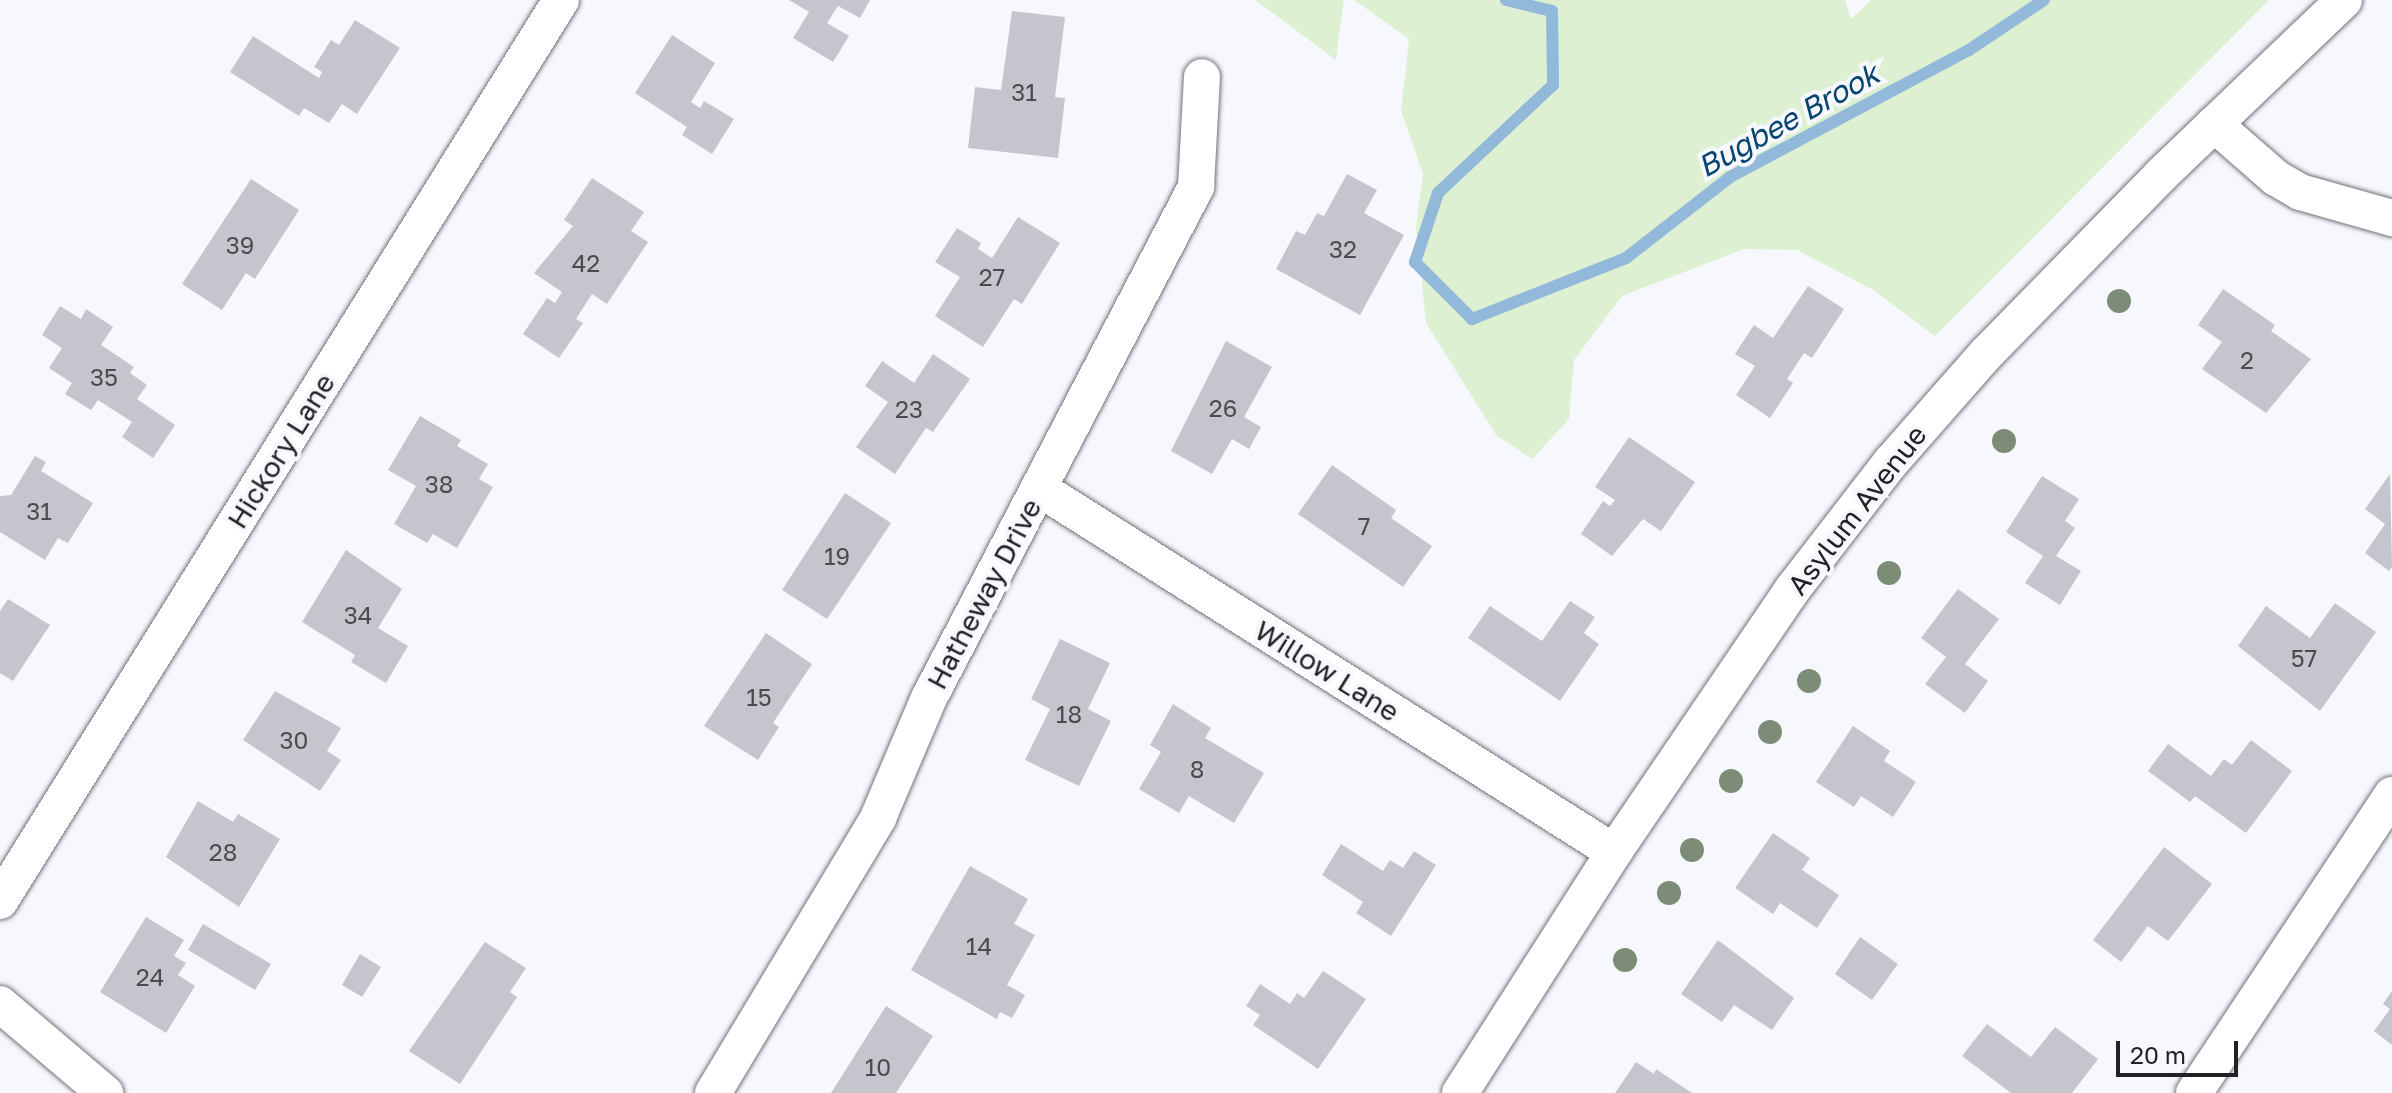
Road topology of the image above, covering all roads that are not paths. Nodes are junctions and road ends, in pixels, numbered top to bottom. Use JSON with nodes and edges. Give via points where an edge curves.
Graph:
{"nodes":[{"id":1,"x":561,"y":0,"type":"edge"},
{"id":2,"x":2344,"y":0,"type":"edge"},
{"id":3,"x":1202,"y":77,"type":"dead end"},
{"id":4,"x":2214,"y":124,"type":"junction"},
{"id":5,"x":2392,"y":218,"type":"edge"},
{"id":6,"x":1040,"y":489,"type":"junction"},
{"id":7,"x":2392,"y":795,"type":"edge"},
{"id":8,"x":1614,"y":852,"type":"junction"},
{"id":9,"x":0,"y":901,"type":"edge"},
{"id":10,"x":0,"y":1004,"type":"edge"},
{"id":11,"x":105,"y":1093,"type":"edge"},
{"id":12,"x":713,"y":1093,"type":"edge"},
{"id":13,"x":1460,"y":1093,"type":"edge"},
{"id":14,"x":2194,"y":1093,"type":"edge"}],
"edges":[{"from":1,"to":9,"type":"street","name":"Hickory Lane"},
{"from":2,"to":4,"type":"street","name":"Asylum Avenue"},
{"from":3,"to":6,"type":"street","name":"Hatheway Drive","via":[[1196,187]]},
{"from":4,"to":5,"type":"street","via":[[2300,192]]},
{"from":4,"to":8,"type":"street","name":"Asylum Avenue","via":[[1986,354],[1891,462],[1792,590]]},
{"from":6,"to":8,"type":"street","name":"Willow Lane"},
{"from":6,"to":12,"type":"street","name":"Hatheway Drive","via":[[929,698],[878,818]]},
{"from":7,"to":14,"type":"street"},
{"from":8,"to":13,"type":"street","name":"Asylum Avenue"},
{"from":10,"to":11,"type":"street"}]}
